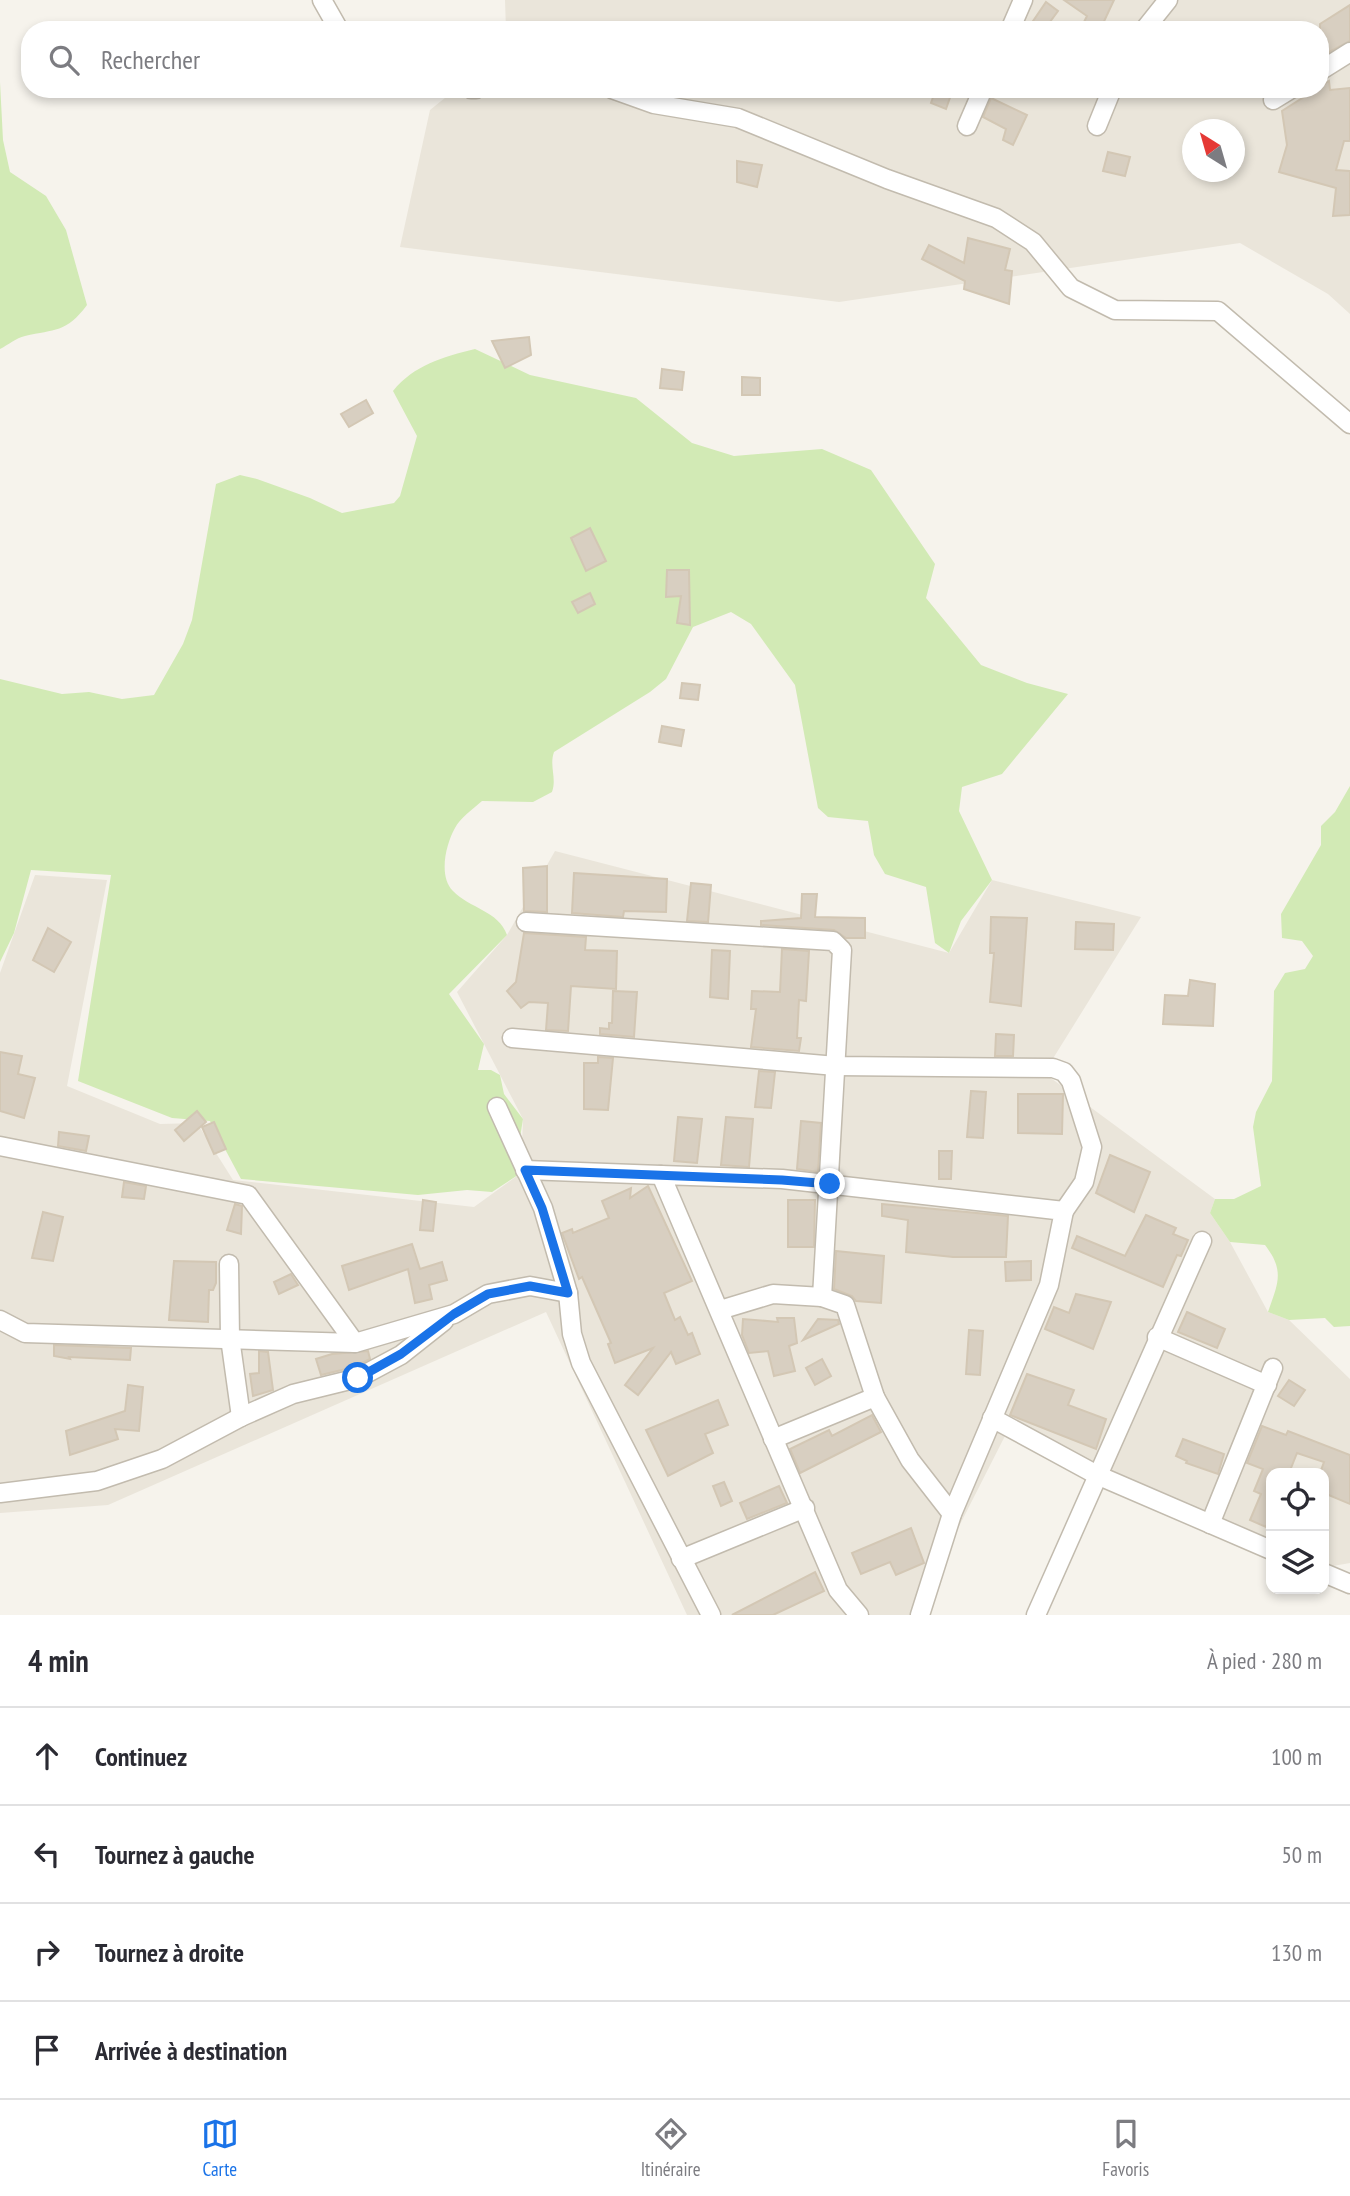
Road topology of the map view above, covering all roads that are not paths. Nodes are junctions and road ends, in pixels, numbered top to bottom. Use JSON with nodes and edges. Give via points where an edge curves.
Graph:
{"nodes":[{"id":1,"x":323,"y":0,"type":"edge"},
{"id":2,"x":1023,"y":0,"type":"edge"},
{"id":3,"x":1151,"y":0,"type":"edge"},
{"id":4,"x":1168,"y":0,"type":"edge"},
{"id":5,"x":334,"y":21,"type":"edge"},
{"id":6,"x":1014,"y":21,"type":"edge"},
{"id":7,"x":1142,"y":21,"type":"edge"},
{"id":8,"x":1151,"y":21,"type":"edge"},
{"id":9,"x":1350,"y":52,"type":"edge"},
{"id":10,"x":1329,"y":65,"type":"edge"},
{"id":11,"x":637,"y":98,"type":"edge"},
{"id":12,"x":979,"y":98,"type":"edge"},
{"id":13,"x":1108,"y":98,"type":"edge"},
{"id":14,"x":1276,"y":98,"type":"edge"},
{"id":15,"x":1273,"y":100,"type":"dead end"},
{"id":16,"x":967,"y":126,"type":"dead end"},
{"id":17,"x":1097,"y":126,"type":"dead end"},
{"id":18,"x":1350,"y":424,"type":"edge"},
{"id":19,"x":526,"y":922,"type":"dead end"},
{"id":20,"x":512,"y":1038,"type":"dead end"},
{"id":21,"x":836,"y":1066,"type":"junction"},
{"id":22,"x":497,"y":1107,"type":"dead end"},
{"id":23,"x":0,"y":1146,"type":"edge"},
{"id":24,"x":525,"y":1170,"type":"junction"},
{"id":25,"x":661,"y":1175,"type":"junction"},
{"id":26,"x":830,"y":1184,"type":"junction"},
{"id":27,"x":1065,"y":1211,"type":"junction"},
{"id":28,"x":1202,"y":1241,"type":"dead end"},
{"id":29,"x":229,"y":1264,"type":"dead end"},
{"id":30,"x":568,"y":1293,"type":"junction"},
{"id":31,"x":822,"y":1297,"type":"junction"},
{"id":32,"x":720,"y":1310,"type":"junction"},
{"id":33,"x":454,"y":1314,"type":"junction"},
{"id":34,"x":0,"y":1320,"type":"edge"},
{"id":35,"x":1157,"y":1337,"type":"junction"},
{"id":36,"x":230,"y":1338,"type":"junction"},
{"id":37,"x":355,"y":1343,"type":"junction"},
{"id":38,"x":875,"y":1397,"type":"junction"},
{"id":39,"x":241,"y":1417,"type":"junction"},
{"id":40,"x":992,"y":1418,"type":"junction"},
{"id":41,"x":774,"y":1439,"type":"junction"},
{"id":42,"x":1097,"y":1475,"type":"junction"},
{"id":43,"x":0,"y":1493,"type":"edge"},
{"id":44,"x":805,"y":1508,"type":"junction"},
{"id":45,"x":952,"y":1514,"type":"junction"},
{"id":46,"x":1210,"y":1524,"type":"junction"},
{"id":47,"x":1266,"y":1548,"type":"edge"},
{"id":48,"x":681,"y":1559,"type":"junction"},
{"id":49,"x":1329,"y":1575,"type":"edge"},
{"id":50,"x":1350,"y":1584,"type":"edge"},
{"id":51,"x":711,"y":1615,"type":"edge"},
{"id":52,"x":859,"y":1615,"type":"edge"},
{"id":53,"x":920,"y":1615,"type":"edge"},
{"id":54,"x":1036,"y":1615,"type":"edge"}],
"edges":[{"from":1,"to":5,"type":"street"},
{"from":2,"to":6,"type":"street"},
{"from":3,"to":7,"type":"street"},
{"from":4,"to":8,"type":"street"},
{"from":9,"to":10,"type":"street"},
{"from":11,"to":18,"type":"street","via":[[738,118],[996,218],[1033,242],[1071,288],[1115,310],[1218,310]]},
{"from":12,"to":16,"type":"street"},
{"from":13,"to":17,"type":"street"},
{"from":14,"to":15,"type":"street"},
{"from":19,"to":21,"type":"street","via":[[833,941],[842,950]]},
{"from":20,"to":21,"type":"street"},
{"from":21,"to":26,"type":"street"},
{"from":21,"to":27,"type":"street","via":[[1052,1068],[1064,1072],[1092,1147],[1084,1182]]},
{"from":22,"to":24,"type":"street"},
{"from":23,"to":37,"type":"street","via":[[248,1195]]},
{"from":24,"to":25,"type":"street"},
{"from":24,"to":30,"type":"street","via":[[542,1208]]},
{"from":25,"to":26,"type":"street"},
{"from":25,"to":32,"type":"street"},
{"from":26,"to":27,"type":"street"},
{"from":26,"to":31,"type":"street"},
{"from":27,"to":40,"type":"street","via":[[1049,1285]]},
{"from":28,"to":35,"type":"street"},
{"from":29,"to":36,"type":"street"},
{"from":30,"to":33,"type":"street","via":[[530,1286],[488,1294]]},
{"from":30,"to":48,"type":"street","via":[[572,1334],[581,1363]]},
{"from":31,"to":32,"type":"street","via":[[773,1294]]},
{"from":31,"to":38,"type":"street","via":[[845,1306],[850,1313]]},
{"from":32,"to":41,"type":"street"},
{"from":33,"to":37,"type":"street"},
{"from":33,"to":39,"type":"street","via":[[401,1354],[358,1378],[293,1394]]},
{"from":34,"to":36,"type":"street","via":[[24,1334]]},
{"from":35,"to":42,"type":"street"},
{"from":35,"to":46,"type":"street","via":[[1270,1376]]},
{"from":36,"to":37,"type":"street"},
{"from":36,"to":39,"type":"street"},
{"from":38,"to":41,"type":"street"},
{"from":38,"to":45,"type":"street","via":[[910,1460]]},
{"from":39,"to":43,"type":"street","via":[[162,1459],[96,1481]]},
{"from":40,"to":42,"type":"street"},
{"from":40,"to":45,"type":"street"},
{"from":41,"to":44,"type":"street"},
{"from":42,"to":46,"type":"street"},
{"from":42,"to":54,"type":"street"},
{"from":44,"to":48,"type":"street"},
{"from":44,"to":52,"type":"street","via":[[838,1590]]},
{"from":45,"to":53,"type":"street"},
{"from":46,"to":47,"type":"street"},
{"from":48,"to":51,"type":"street"},
{"from":49,"to":50,"type":"street"}]}
